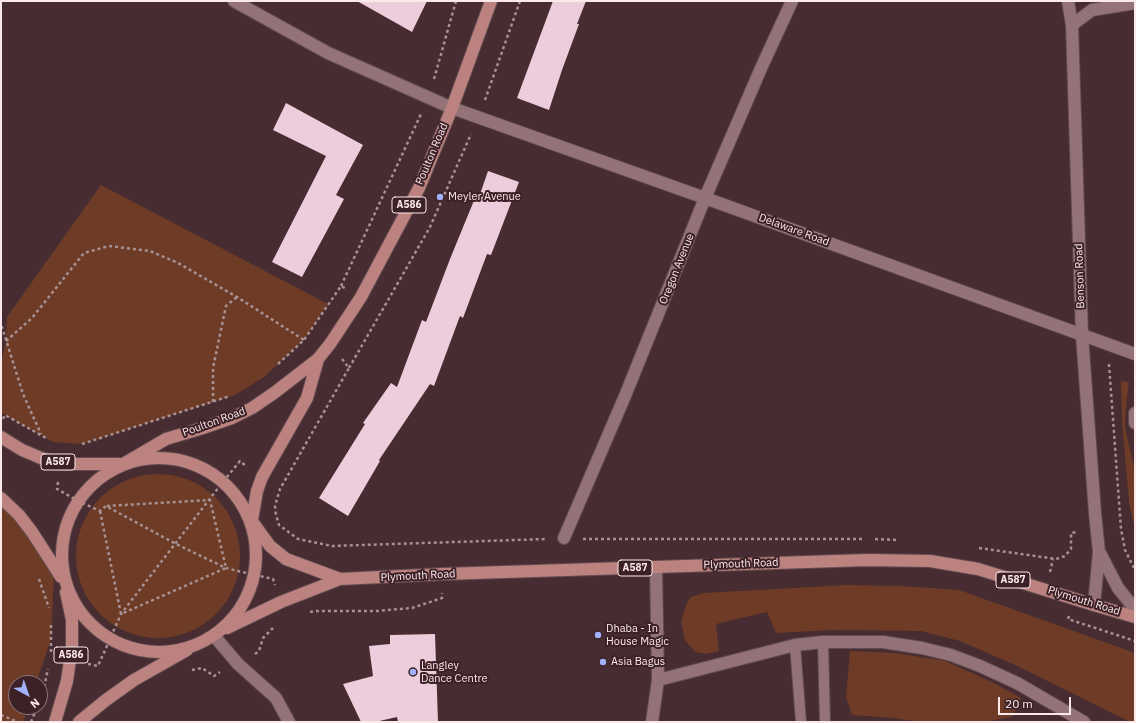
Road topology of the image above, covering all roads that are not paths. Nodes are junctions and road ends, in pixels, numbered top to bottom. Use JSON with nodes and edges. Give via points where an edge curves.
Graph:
{"nodes":[{"id":1,"x":234,"y":1,"type":"edge"},
{"id":2,"x":491,"y":1,"type":"edge"},
{"id":3,"x":792,"y":1,"type":"edge"},
{"id":4,"x":1068,"y":1,"type":"edge"},
{"id":5,"x":1135,"y":3,"type":"edge"},
{"id":6,"x":1072,"y":25,"type":"junction"},
{"id":7,"x":452,"y":108,"type":"junction"},
{"id":8,"x":705,"y":198,"type":"junction"},
{"id":9,"x":1082,"y":335,"type":"junction"},
{"id":10,"x":1135,"y":354,"type":"edge"},
{"id":11,"x":318,"y":359,"type":"junction"},
{"id":12,"x":1135,"y":413,"type":"edge"},
{"id":13,"x":1135,"y":423,"type":"edge"},
{"id":14,"x":1,"y":437,"type":"edge"},
{"id":15,"x":123,"y":463,"type":"junction"},
{"id":16,"x":1,"y":498,"type":"edge"},
{"id":17,"x":252,"y":522,"type":"junction"},
{"id":18,"x":564,"y":538,"type":"road end"},
{"id":19,"x":1099,"y":552,"type":"junction"},
{"id":20,"x":656,"y":568,"type":"junction"},
{"id":21,"x":340,"y":579,"type":"junction"},
{"id":22,"x":64,"y":583,"type":"junction"},
{"id":23,"x":1094,"y":605,"type":"junction"},
{"id":24,"x":1135,"y":609,"type":"edge"},
{"id":25,"x":1135,"y":617,"type":"edge"},
{"id":26,"x":227,"y":628,"type":"junction"},
{"id":27,"x":215,"y":637,"type":"junction"},
{"id":28,"x":823,"y":642,"type":"junction"},
{"id":29,"x":795,"y":645,"type":"junction"},
{"id":30,"x":193,"y":647,"type":"junction"},
{"id":31,"x":658,"y":680,"type":"junction"},
{"id":32,"x":55,"y":722,"type":"edge"},
{"id":33,"x":79,"y":722,"type":"edge"},
{"id":34,"x":290,"y":722,"type":"edge"},
{"id":35,"x":652,"y":722,"type":"edge"},
{"id":36,"x":801,"y":722,"type":"edge"},
{"id":37,"x":825,"y":722,"type":"edge"},
{"id":38,"x":1084,"y":722,"type":"edge"}],
"edges":[{"from":1,"to":7,"type":"street","via":[[328,54]]},
{"from":2,"to":7,"type":"main road","name":"Poulton Road","number":"A586"},
{"from":3,"to":8,"type":"street","name":"Oregon Avenue"},
{"from":4,"to":6,"type":"street","name":"Benson Road"},
{"from":5,"to":6,"type":"street","via":[[1092,10]]},
{"from":6,"to":9,"type":"street","name":"Benson Road"},
{"from":7,"to":8,"type":"street","name":"Delaware Road"},
{"from":7,"to":11,"type":"main road","name":"Poulton Road","number":"A586","via":[[418,188],[361,297]]},
{"from":8,"to":9,"type":"street","name":"Delaware Road"},
{"from":8,"to":18,"type":"street","name":"Oregon Avenue"},
{"from":9,"to":10,"type":"street","name":"Delaware Road"},
{"from":9,"to":19,"type":"street","name":"Benson Road"},
{"from":11,"to":15,"type":"main road","name":"Poulton Road","number":"A586","via":[[252,408],[166,439]]},
{"from":11,"to":17,"type":"main road","name":"Poulton Road","number":"A586","via":[[307,398],[262,477]]},
{"from":12,"to":13,"type":"street"},
{"from":14,"to":15,"type":"main road","number":"A587","via":[[22,450],[62,464]]},
{"from":15,"to":17,"type":"main road","name":"Plymouth Road","via":[[163,460],[178,462],[203,471],[222,483],[235,496]]},
{"from":15,"to":22,"type":"main road","name":"Poulton Road","via":[[106,473],[89,488],[78,501],[68,520],[62,538]]},
{"from":16,"to":22,"type":"main road","via":[[32,532]]},
{"from":17,"to":21,"type":"main road","name":"Plymouth Road","number":"A587","via":[[270,546],[286,559]]},
{"from":17,"to":26,"type":"main road","via":[[255,543],[253,574],[246,598]]},
{"from":19,"to":23,"type":"street","name":"Benson Road"},
{"from":19,"to":24,"type":"street","name":"Benson Road","via":[[1118,588]]},
{"from":20,"to":21,"type":"main road","name":"Plymouth Road","number":"A587"},
{"from":20,"to":23,"type":"main road","name":"Plymouth Road","number":"A587","via":[[867,560],[930,561],[978,570]]},
{"from":20,"to":31,"type":"street"},
{"from":21,"to":26,"type":"main road","name":"Plymouth Road","number":"A587","via":[[281,602]]},
{"from":22,"to":30,"type":"main road","via":[[92,624],[110,638],[144,649]]},
{"from":22,"to":32,"type":"main road","number":"A586","via":[[72,620],[71,662]]},
{"from":23,"to":25,"type":"main road","name":"Plymouth Road","number":"A587"},
{"from":26,"to":27,"type":"main road"},
{"from":27,"to":30,"type":"main road"},
{"from":27,"to":34,"type":"street","via":[[238,664],[276,698]]},
{"from":28,"to":29,"type":"street"},
{"from":28,"to":37,"type":"lane"},
{"from":28,"to":38,"type":"street","via":[[883,642],[951,655],[1017,683]]},
{"from":29,"to":31,"type":"street"},
{"from":29,"to":36,"type":"lane"},
{"from":30,"to":33,"type":"main road","via":[[134,680]]},
{"from":31,"to":35,"type":"street"}]}
